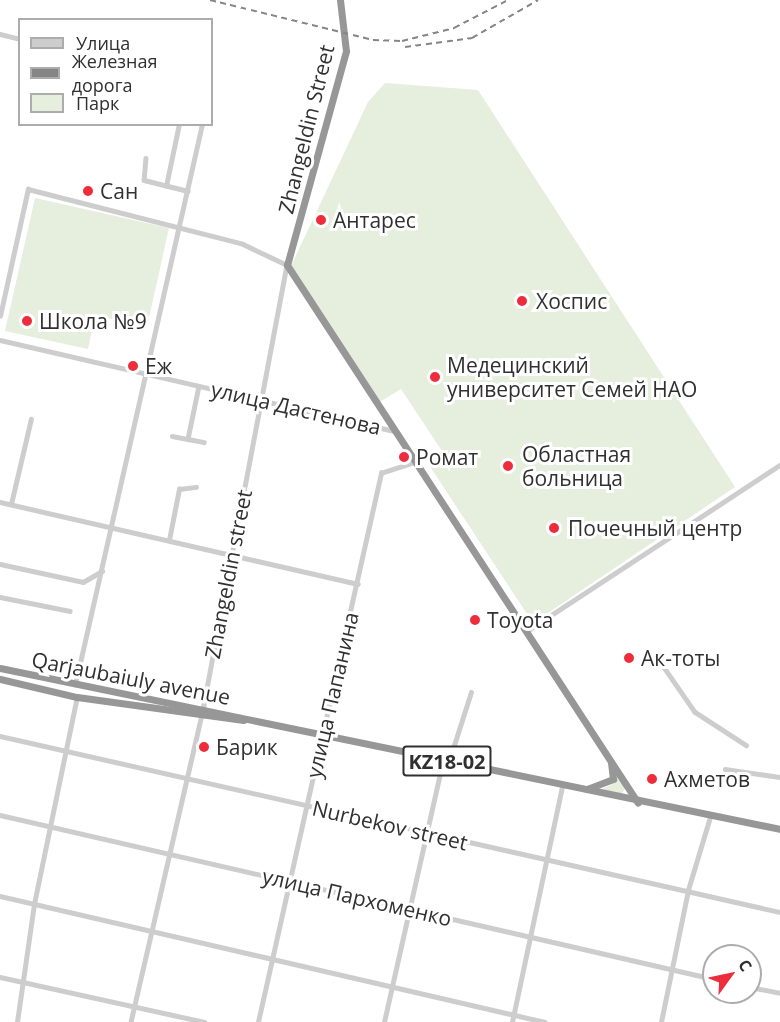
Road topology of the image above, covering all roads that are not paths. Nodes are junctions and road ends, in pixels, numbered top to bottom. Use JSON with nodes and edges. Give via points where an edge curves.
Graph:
{"nodes":[{"id":1,"x":340,"y":0,"type":"edge"},
{"id":2,"x":0,"y":34,"type":"edge"},
{"id":3,"x":18,"y":38,"type":"edge"},
{"id":4,"x":179,"y":126,"type":"edge"},
{"id":5,"x":202,"y":126,"type":"edge"},
{"id":6,"x":147,"y":158,"type":"dead end"},
{"id":7,"x":166,"y":186,"type":"junction"},
{"id":8,"x":188,"y":191,"type":"junction"},
{"id":9,"x":179,"y":228,"type":"junction"},
{"id":10,"x":287,"y":265,"type":"junction"},
{"id":11,"x":0,"y":316,"type":"edge"},
{"id":12,"x":0,"y":340,"type":"edge"},
{"id":13,"x":146,"y":374,"type":"junction"},
{"id":14,"x":199,"y":386,"type":"junction"},
{"id":15,"x":263,"y":400,"type":"junction"},
{"id":16,"x":31,"y":419,"type":"dead end"},
{"id":17,"x":394,"y":431,"type":"junction"},
{"id":18,"x":172,"y":436,"type":"dead end"},
{"id":19,"x":188,"y":439,"type":"junction"},
{"id":20,"x":204,"y":442,"type":"dead end"},
{"id":21,"x":415,"y":462,"type":"junction"},
{"id":22,"x":780,"y":465,"type":"edge"},
{"id":23,"x":196,"y":487,"type":"dead end"},
{"id":24,"x":0,"y":502,"type":"edge"},
{"id":25,"x":11,"y":504,"type":"junction"},
{"id":26,"x":112,"y":528,"type":"junction"},
{"id":27,"x":169,"y":540,"type":"junction"},
{"id":28,"x":232,"y":555,"type":"junction"},
{"id":29,"x":0,"y":564,"type":"edge"},
{"id":30,"x":102,"y":571,"type":"junction"},
{"id":31,"x":358,"y":584,"type":"junction"},
{"id":32,"x":0,"y":597,"type":"edge"},
{"id":33,"x":70,"y":611,"type":"dead end"},
{"id":34,"x":527,"y":631,"type":"junction"},
{"id":35,"x":659,"y":660,"type":"dead end"},
{"id":36,"x":0,"y":668,"type":"edge"},
{"id":37,"x":0,"y":680,"type":"edge"},
{"id":38,"x":75,"y":685,"type":"junction"},
{"id":39,"x":471,"y":692,"type":"dead end"},
{"id":40,"x":77,"y":697,"type":"junction"},
{"id":41,"x":204,"y":706,"type":"junction"},
{"id":42,"x":201,"y":718,"type":"junction"},
{"id":43,"x":256,"y":721,"type":"junction"},
{"id":44,"x":325,"y":734,"type":"junction"},
{"id":45,"x":0,"y":736,"type":"edge"},
{"id":46,"x":746,"y":746,"type":"dead end"},
{"id":47,"x":605,"y":749,"type":"junction"},
{"id":48,"x":66,"y":751,"type":"junction"},
{"id":49,"x":446,"y":760,"type":"junction"},
{"id":50,"x":725,"y":769,"type":"dead end"},
{"id":51,"x":780,"y":777,"type":"edge"},
{"id":52,"x":188,"y":782,"type":"junction"},
{"id":53,"x":627,"y":785,"type":"junction"},
{"id":54,"x":562,"y":787,"type":"junction"},
{"id":55,"x":570,"y":788,"type":"junction"},
{"id":56,"x":638,"y":803,"type":"junction"},
{"id":57,"x":305,"y":805,"type":"junction"},
{"id":58,"x":668,"y":809,"type":"junction"},
{"id":59,"x":0,"y":815,"type":"edge"},
{"id":60,"x":710,"y":817,"type":"junction"},
{"id":61,"x":52,"y":826,"type":"junction"},
{"id":62,"x":780,"y":830,"type":"edge"},
{"id":63,"x":425,"y":832,"type":"junction"},
{"id":64,"x":169,"y":853,"type":"junction"},
{"id":65,"x":547,"y":861,"type":"junction"},
{"id":66,"x":289,"y":880,"type":"junction"},
{"id":67,"x":688,"y":890,"type":"junction"},
{"id":68,"x":0,"y":896,"type":"edge"},
{"id":69,"x":34,"y":904,"type":"junction"},
{"id":70,"x":408,"y":909,"type":"junction"},
{"id":71,"x":780,"y":912,"type":"edge"},
{"id":72,"x":151,"y":932,"type":"junction"},
{"id":73,"x":530,"y":937,"type":"junction"},
{"id":74,"x":273,"y":958,"type":"junction"},
{"id":75,"x":674,"y":971,"type":"junction"},
{"id":76,"x":0,"y":977,"type":"edge"},
{"id":77,"x":702,"y":977,"type":"edge"},
{"id":78,"x":20,"y":982,"type":"junction"},
{"id":79,"x":390,"y":984,"type":"junction"},
{"id":80,"x":762,"y":989,"type":"edge"},
{"id":81,"x":780,"y":993,"type":"edge"},
{"id":82,"x":136,"y":1008,"type":"junction"},
{"id":83,"x":513,"y":1016,"type":"junction"},
{"id":84,"x":17,"y":1022,"type":"edge"},
{"id":85,"x":130,"y":1022,"type":"edge"},
{"id":86,"x":204,"y":1022,"type":"edge"},
{"id":87,"x":258,"y":1022,"type":"edge"},
{"id":88,"x":384,"y":1022,"type":"edge"},
{"id":89,"x":512,"y":1022,"type":"edge"},
{"id":90,"x":545,"y":1022,"type":"edge"},
{"id":91,"x":661,"y":1022,"type":"edge"}],
"edges":[{"from":1,"to":10,"type":"highway","name":"Zhangeldin Street","via":[[346,51]]},
{"from":2,"to":3,"type":"street"},
{"from":4,"to":7,"type":"street"},
{"from":5,"to":8,"type":"street"},
{"from":6,"to":7,"type":"street","via":[[144,180]]},
{"from":7,"to":8,"type":"street"},
{"from":8,"to":9,"type":"street"},
{"from":9,"to":10,"type":"street","via":[[243,244]]},
{"from":9,"to":11,"type":"street","via":[[28,189]]},
{"from":9,"to":13,"type":"street"},
{"from":10,"to":15,"type":"street","name":"Zhangeldin street"},
{"from":10,"to":17,"type":"highway"},
{"from":12,"to":13,"type":"street","name":"улица Дастенова"},
{"from":13,"to":14,"type":"street","name":"улица Дастенова"},
{"from":13,"to":26,"type":"street"},
{"from":14,"to":15,"type":"street","name":"улица Дастенова"},
{"from":14,"to":19,"type":"street","name":"улица Дастенова"},
{"from":15,"to":17,"type":"street","name":"улица Дастенова"},
{"from":15,"to":28,"type":"street","name":"Zhangeldin street"},
{"from":16,"to":25,"type":"street"},
{"from":17,"to":21,"type":"highway"},
{"from":18,"to":19,"type":"street"},
{"from":19,"to":20,"type":"street"},
{"from":21,"to":31,"type":"street","name":"улица Папанина","via":[[381,473]]},
{"from":21,"to":34,"type":"highway"},
{"from":22,"to":34,"type":"street"},
{"from":23,"to":27,"type":"street","via":[[179,489]]},
{"from":24,"to":25,"type":"street"},
{"from":25,"to":26,"type":"street"},
{"from":26,"to":27,"type":"street"},
{"from":26,"to":30,"type":"street"},
{"from":27,"to":28,"type":"street"},
{"from":28,"to":31,"type":"street"},
{"from":28,"to":41,"type":"street","name":"Zhangeldin street"},
{"from":29,"to":30,"type":"street","via":[[83,582]]},
{"from":30,"to":38,"type":"street"},
{"from":31,"to":44,"type":"street","name":"улица Папанина"},
{"from":32,"to":33,"type":"street"},
{"from":34,"to":47,"type":"highway"},
{"from":35,"to":46,"type":"street","via":[[695,712]]},
{"from":36,"to":38,"type":"highway","name":"Qarjaubaiuly avenue","number":"KZ18-02"},
{"from":37,"to":40,"type":"highway","name":"Qarjaubaiuly avenue","number":"KZ18-02"},
{"from":38,"to":41,"type":"highway","name":"Qarjaubaiuly avenue","number":"KZ18-02"},
{"from":39,"to":49,"type":"street"},
{"from":40,"to":42,"type":"highway","name":"Qarjaubaiuly avenue","number":"KZ18-02"},
{"from":40,"to":48,"type":"street"},
{"from":41,"to":42,"type":"street","name":"Zhangeldin street"},
{"from":41,"to":43,"type":"highway","name":"Qarjaubaiuly avenue","number":"KZ18-02"},
{"from":42,"to":43,"type":"highway","name":"Qarjaubaiuly avenue","number":"KZ18-02"},
{"from":42,"to":52,"type":"street","name":"Zhangeldin street"},
{"from":43,"to":44,"type":"highway","name":"Qarjaubaiuly avenue","number":"KZ18-02"},
{"from":44,"to":49,"type":"highway","name":"Qarjaubaiuly avenue","number":"KZ18-02"},
{"from":44,"to":57,"type":"street","name":"улица Папанина"},
{"from":45,"to":48,"type":"street","name":"Nurbekov street"},
{"from":47,"to":53,"type":"highway"},
{"from":47,"to":55,"type":"highway","via":[[613,779],[592,790]]},
{"from":48,"to":52,"type":"street","name":"Nurbekov street"},
{"from":48,"to":61,"type":"street"},
{"from":49,"to":54,"type":"highway","name":"Qarjaubaiuly avenue","number":"KZ18-02"},
{"from":49,"to":63,"type":"street"},
{"from":50,"to":51,"type":"street"},
{"from":52,"to":57,"type":"street","name":"Nurbekov street"},
{"from":52,"to":64,"type":"street","name":"Zhangeldin street"},
{"from":53,"to":56,"type":"highway"},
{"from":53,"to":58,"type":"highway","via":[[644,801]]},
{"from":54,"to":55,"type":"highway","name":"Qarjaubaiuly avenue","number":"KZ18-02"},
{"from":54,"to":65,"type":"street"},
{"from":55,"to":56,"type":"highway","name":"Qarjaubaiuly avenue","number":"KZ18-02"},
{"from":56,"to":58,"type":"highway","number":"KZ18-02"},
{"from":57,"to":63,"type":"street","name":"Nurbekov street"},
{"from":57,"to":66,"type":"street","name":"улица Папанина"},
{"from":58,"to":60,"type":"highway","number":"KZ18-02"},
{"from":59,"to":61,"type":"street","name":"улица Пархоменко"},
{"from":60,"to":62,"type":"highway","number":"KZ18-02"},
{"from":60,"to":67,"type":"street"},
{"from":61,"to":64,"type":"street","name":"улица Пархоменко"},
{"from":61,"to":69,"type":"street"},
{"from":63,"to":65,"type":"street","name":"Nurbekov street"},
{"from":63,"to":70,"type":"street"},
{"from":64,"to":66,"type":"street","name":"улица Пархоменко"},
{"from":64,"to":72,"type":"street","name":"Zhangeldin street"},
{"from":65,"to":67,"type":"street","name":"Nurbekov street"},
{"from":65,"to":73,"type":"street"},
{"from":66,"to":70,"type":"street","name":"улица Пархоменко"},
{"from":66,"to":74,"type":"street","name":"улица Папанина"},
{"from":67,"to":71,"type":"street","name":"Nurbekov street"},
{"from":67,"to":75,"type":"street"},
{"from":68,"to":69,"type":"street"},
{"from":69,"to":72,"type":"street"},
{"from":69,"to":78,"type":"street"},
{"from":70,"to":73,"type":"street","name":"улица Пархоменко"},
{"from":70,"to":79,"type":"street"},
{"from":72,"to":74,"type":"street"},
{"from":72,"to":82,"type":"street","name":"Zhangeldin street"},
{"from":73,"to":75,"type":"street","name":"улица Пархоменко"},
{"from":73,"to":83,"type":"street"},
{"from":74,"to":79,"type":"street"},
{"from":74,"to":87,"type":"street","name":"улица Папанина"},
{"from":75,"to":77,"type":"street","name":"улица Пархоменко"},
{"from":75,"to":91,"type":"street"},
{"from":76,"to":78,"type":"street"},
{"from":78,"to":82,"type":"street"},
{"from":78,"to":84,"type":"street"},
{"from":79,"to":83,"type":"street"},
{"from":79,"to":88,"type":"street"},
{"from":80,"to":81,"type":"street"},
{"from":82,"to":85,"type":"street","name":"Zhangeldin street"},
{"from":82,"to":86,"type":"street"},
{"from":83,"to":89,"type":"street"},
{"from":83,"to":90,"type":"street"}]}
